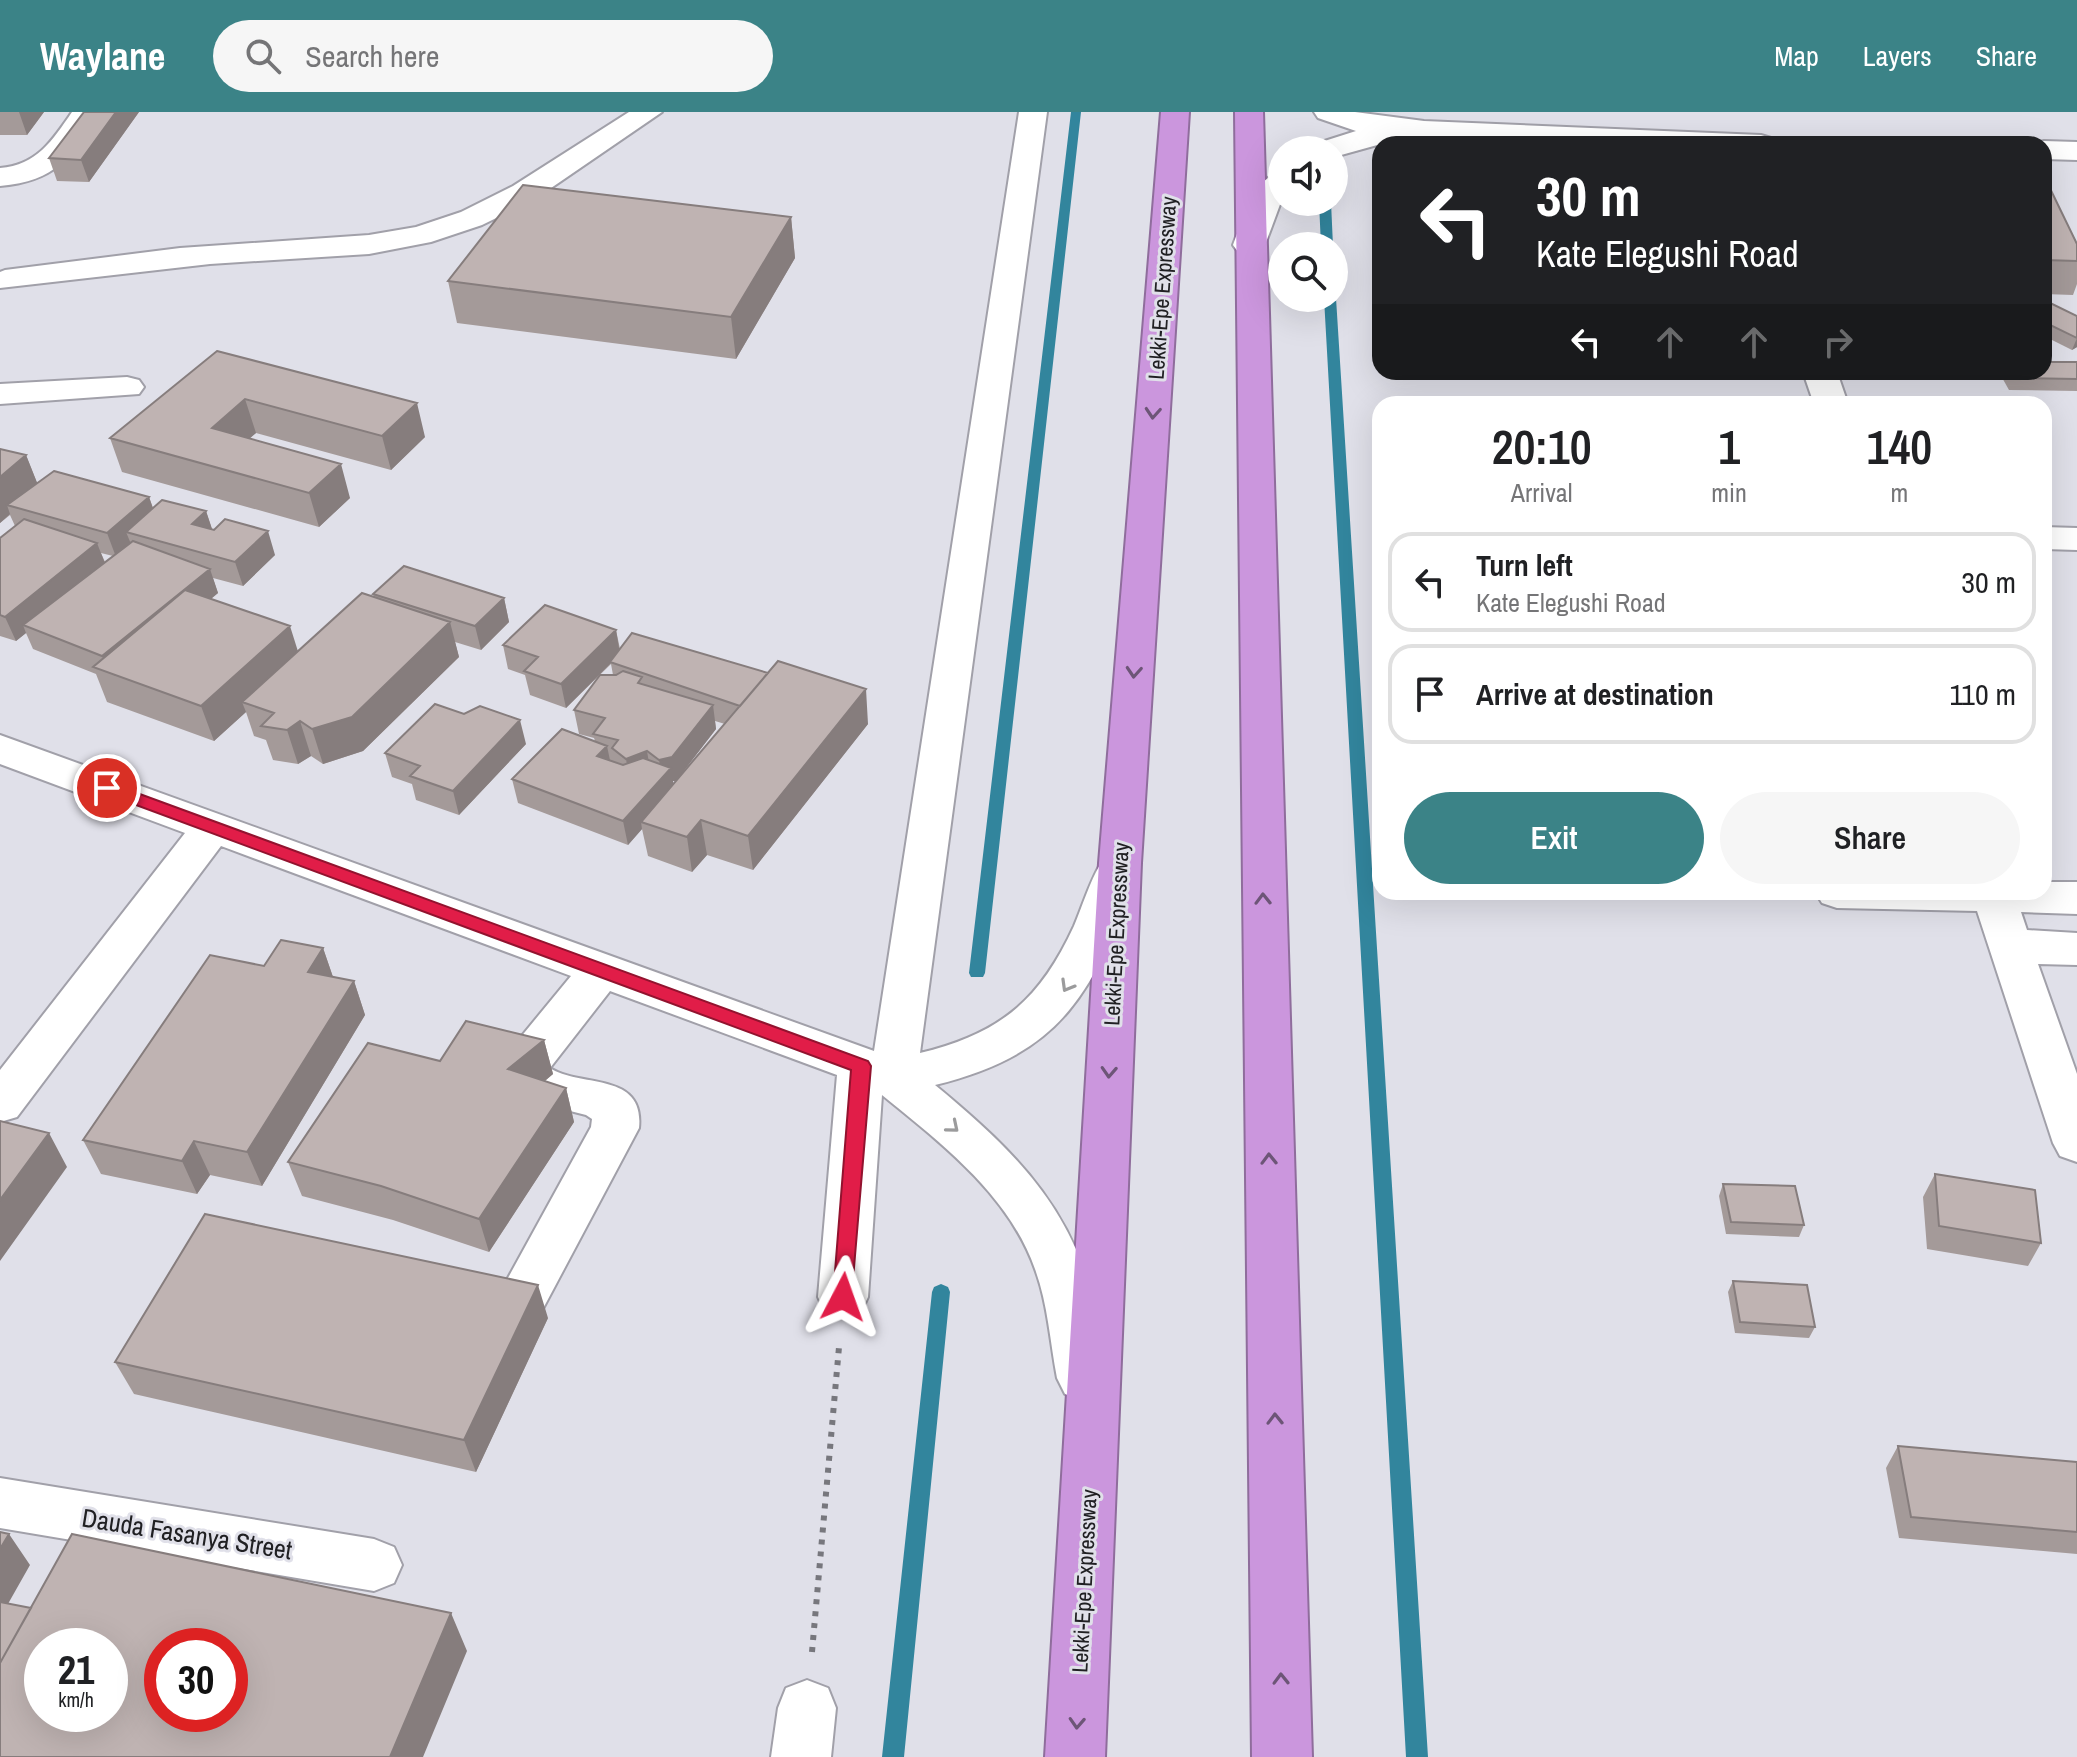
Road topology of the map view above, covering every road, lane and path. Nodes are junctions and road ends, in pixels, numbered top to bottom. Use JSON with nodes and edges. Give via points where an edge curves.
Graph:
{"nodes":[{"id":1,"x":86,"y":112,"type":"edge"},
{"id":2,"x":648,"y":112,"type":"edge"},
{"id":3,"x":1033,"y":112,"type":"edge"},
{"id":4,"x":1175,"y":112,"type":"edge"},
{"id":5,"x":1249,"y":112,"type":"edge"},
{"id":6,"x":1328,"y":112,"type":"edge"},
{"id":7,"x":1734,"y":112,"type":"edge"},
{"id":8,"x":1424,"y":130,"type":"junction"},
{"id":9,"x":1383,"y":136,"type":"edge"},
{"id":10,"x":1562,"y":136,"type":"edge"},
{"id":11,"x":1743,"y":136,"type":"edge"},
{"id":12,"x":1372,"y":138,"type":"edge"},
{"id":13,"x":1348,"y":142,"type":"edge"},
{"id":14,"x":2052,"y":150,"type":"edge"},
{"id":15,"x":2077,"y":151,"type":"edge"},
{"id":16,"x":0,"y":177,"type":"edge"},
{"id":17,"x":1268,"y":196,"type":"edge"},
{"id":18,"x":34,"y":243,"type":"dead end"},
{"id":19,"x":1249,"y":245,"type":"junction"},
{"id":20,"x":2,"y":284,"type":"edge"},
{"id":21,"x":127,"y":387,"type":"dead end"},
{"id":22,"x":0,"y":394,"type":"edge"},
{"id":23,"x":2052,"y":538,"type":"edge"},
{"id":24,"x":2077,"y":539,"type":"edge"},
{"id":25,"x":0,"y":749,"type":"edge"},
{"id":26,"x":213,"y":826,"type":"junction"},
{"id":27,"x":1120,"y":863,"type":"junction"},
{"id":28,"x":2052,"y":897,"type":"edge"},
{"id":29,"x":2077,"y":898,"type":"edge"},
{"id":30,"x":1994,"y":900,"type":"edge"},
{"id":31,"x":2011,"y":946,"type":"junction"},
{"id":32,"x":2077,"y":949,"type":"edge"},
{"id":33,"x":601,"y":970,"type":"junction"},
{"id":34,"x":877,"y":1072,"type":"junction"},
{"id":35,"x":0,"y":1104,"type":"edge"},
{"id":36,"x":2077,"y":1143,"type":"edge"},
{"id":37,"x":843,"y":1297,"type":"joint"},
{"id":38,"x":437,"y":1299,"type":"edge"},
{"id":39,"x":1091,"y":1416,"type":"junction"},
{"id":40,"x":0,"y":1503,"type":"edge"},
{"id":41,"x":374,"y":1565,"type":"dead end"},
{"id":42,"x":804,"y":1733,"type":"edge"},
{"id":43,"x":1075,"y":1757,"type":"edge"},
{"id":44,"x":1282,"y":1757,"type":"edge"}],
"edges":[{"from":1,"to":16,"type":"street","via":[[53,161],[33,173]]},
{"from":2,"to":20,"type":"street","via":[[483,215],[442,230],[401,240],[235,252]]},
{"from":3,"to":34,"type":"street"},
{"from":4,"to":27,"type":"highway","name":"Lekki-Epe Expressway","one_way":true},
{"from":5,"to":19,"type":"highway"},
{"from":6,"to":8,"type":"street","via":[[1359,123]]},
{"from":7,"to":11,"type":"street"},
{"from":8,"to":9,"type":"street"},
{"from":8,"to":10,"type":"street"},
{"from":12,"to":13,"type":"street"},
{"from":14,"to":15,"type":"street"},
{"from":17,"to":19,"type":"street"},
{"from":18,"to":20,"type":"street"},
{"from":44,"to":19,"type":"highway","one_way":true},
{"from":21,"to":22,"type":"street"},
{"from":23,"to":24,"type":"street"},
{"from":25,"to":26,"type":"street"},
{"from":26,"to":33,"type":"street"},
{"from":26,"to":35,"type":"street"},
{"from":27,"to":34,"type":"street","one_way":true,"via":[[1088,948],[1059,998],[1015,1039],[958,1064]]},
{"from":27,"to":39,"type":"highway","name":"Lekki-Epe Expressway","one_way":true},
{"from":28,"to":29,"type":"street"},
{"from":30,"to":31,"type":"street"},
{"from":31,"to":32,"type":"street"},
{"from":31,"to":36,"type":"street"},
{"from":33,"to":34,"type":"street"},
{"from":33,"to":38,"type":"street","via":[[527,1068],[536,1085],[600,1100],[617,1112],[615,1128],[520,1303],[494,1311]]},
{"from":34,"to":37,"type":"street"},
{"from":34,"to":39,"type":"street","one_way":true,"via":[[963,1135],[1023,1197],[1061,1269]]},
{"from":37,"to":42,"type":"path"},
{"from":39,"to":43,"type":"highway","name":"Lekki-Epe Expressway","one_way":true},
{"from":40,"to":41,"type":"street","name":"Dauda Fasanya Street"}]}
